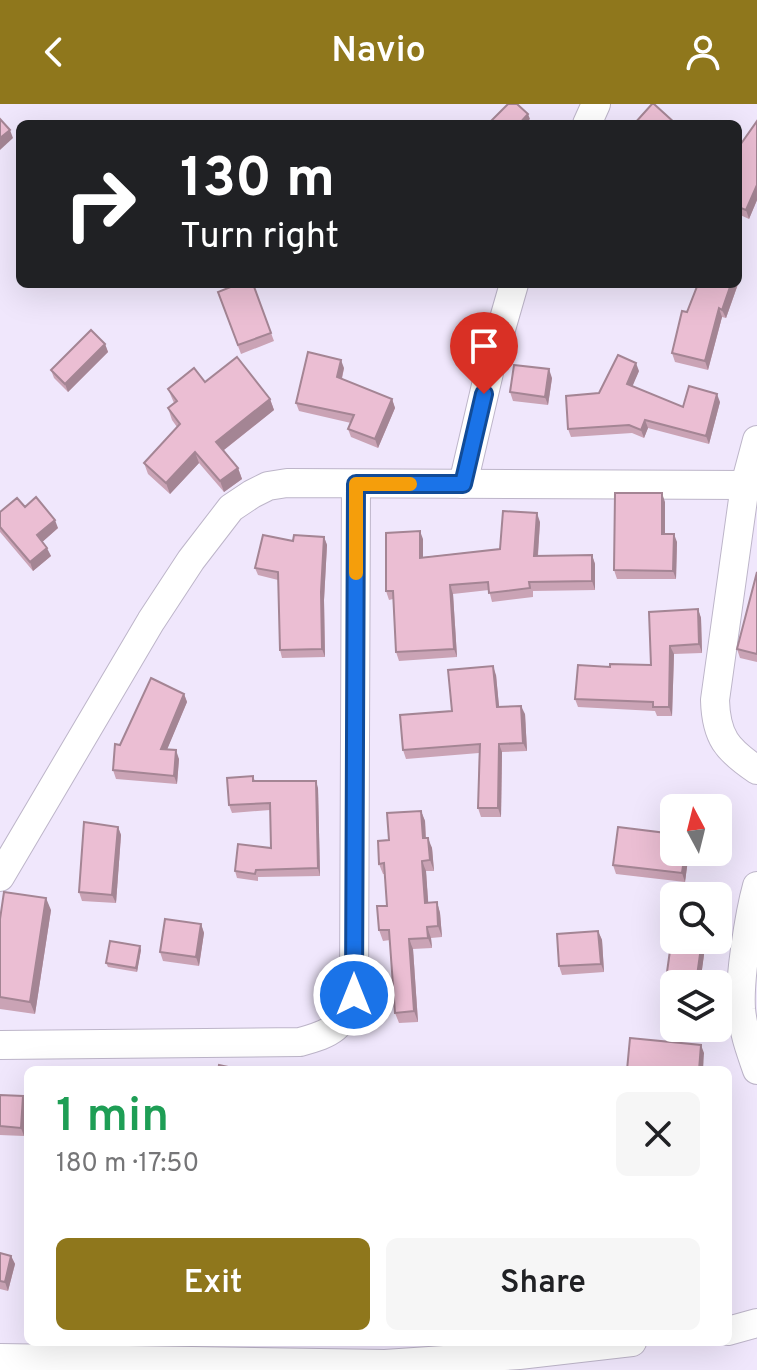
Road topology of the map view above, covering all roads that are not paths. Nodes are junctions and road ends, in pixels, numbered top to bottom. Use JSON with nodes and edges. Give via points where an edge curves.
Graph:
{"nodes":[{"id":1,"x":513,"y":288,"type":"edge"},
{"id":2,"x":757,"y":440,"type":"edge"},
{"id":3,"x":356,"y":484,"type":"junction"},
{"id":4,"x":463,"y":484,"type":"junction"},
{"id":5,"x":745,"y":485,"type":"junction"},
{"id":6,"x":757,"y":770,"type":"edge"},
{"id":7,"x":0,"y":877,"type":"edge"},
{"id":8,"x":757,"y":886,"type":"edge"},
{"id":9,"x":0,"y":1045,"type":"edge"},
{"id":10,"x":757,"y":1070,"type":"edge"},
{"id":11,"x":757,"y":1323,"type":"edge"},
{"id":12,"x":732,"y":1330,"type":"edge"},
{"id":13,"x":597,"y":1346,"type":"edge"},
{"id":14,"x":0,"y":1358,"type":"edge"},
{"id":15,"x":385,"y":1367,"type":"edge"}],
"edges":[{"from":1,"to":4,"type":"street"},
{"from":2,"to":5,"type":"street"},
{"from":3,"to":4,"type":"street"},
{"from":3,"to":7,"type":"street","via":[[268,486],[231,508],[151,621]]},
{"from":3,"to":9,"type":"street","via":[[354,995],[346,1017],[329,1034],[300,1042]]},
{"from":4,"to":5,"type":"street"},
{"from":5,"to":6,"type":"street","via":[[715,722],[735,756]]},
{"from":8,"to":10,"type":"street","via":[[741,1010]]},
{"from":11,"to":12,"type":"street"},
{"from":13,"to":15,"type":"street"},
{"from":14,"to":15,"type":"street"}]}
